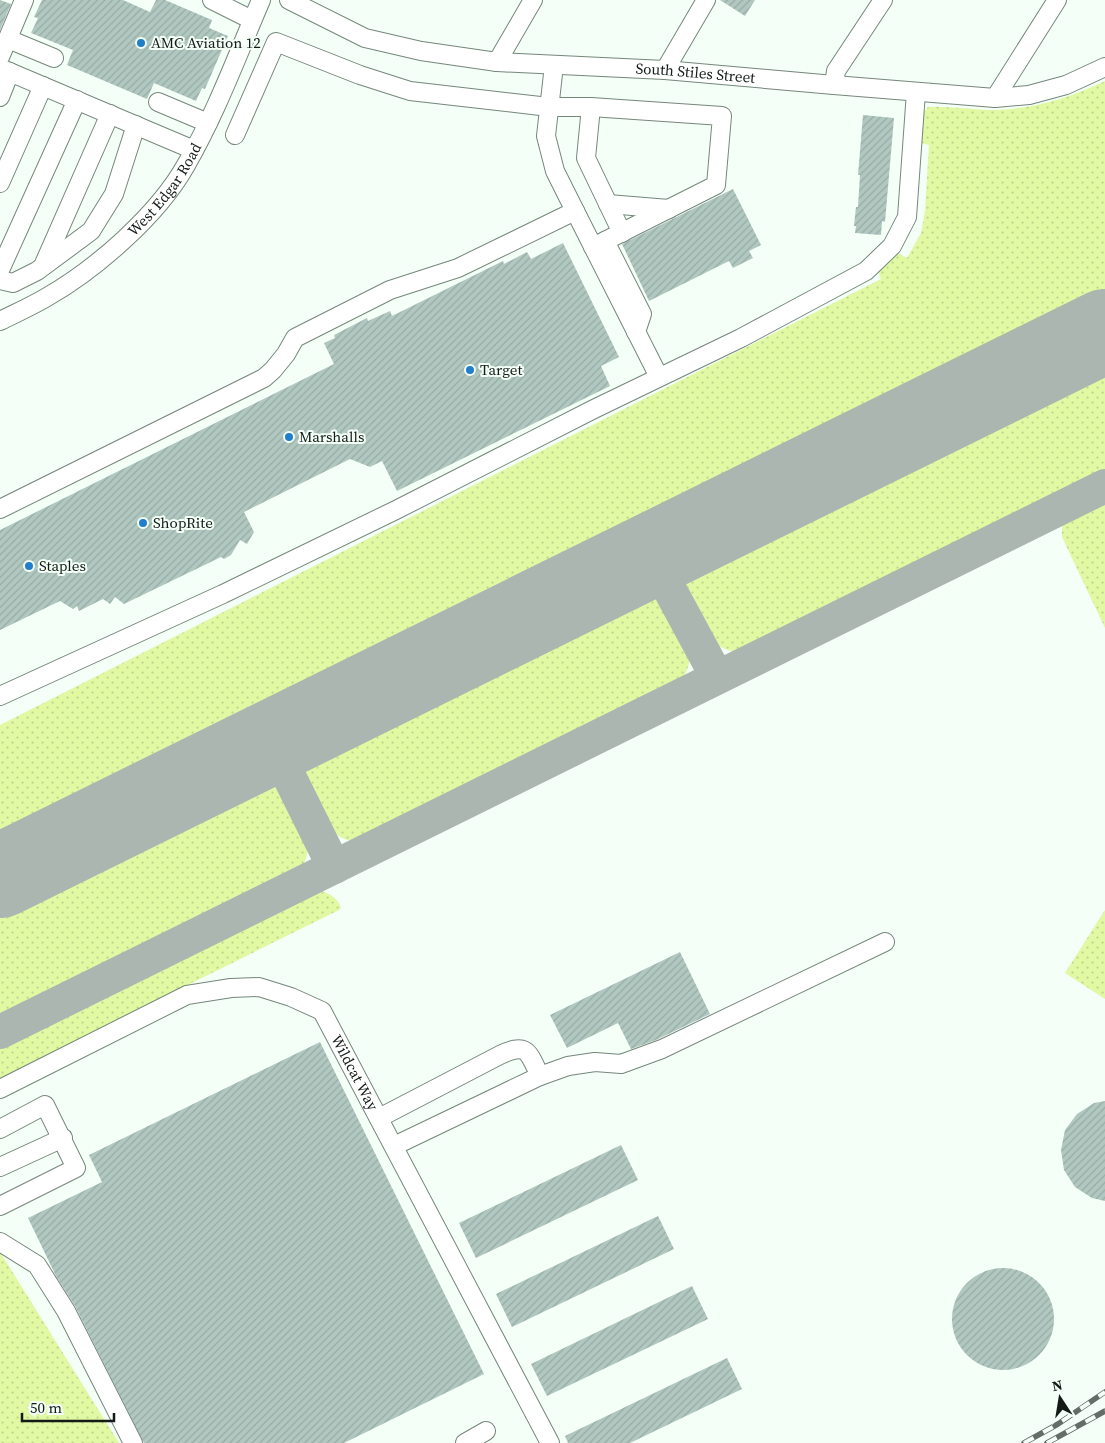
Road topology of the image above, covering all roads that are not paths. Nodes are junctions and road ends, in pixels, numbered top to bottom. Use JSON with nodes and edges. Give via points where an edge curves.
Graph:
{"nodes":[{"id":1,"x":24,"y":0,"type":"edge"},
{"id":2,"x":212,"y":0,"type":"edge"},
{"id":3,"x":261,"y":0,"type":"edge"},
{"id":4,"x":289,"y":0,"type":"edge"},
{"id":5,"x":533,"y":0,"type":"edge"},
{"id":6,"x":706,"y":0,"type":"edge"},
{"id":7,"x":883,"y":0,"type":"edge"},
{"id":8,"x":1057,"y":0,"type":"edge"},
{"id":9,"x":252,"y":20,"type":"junction"},
{"id":10,"x":8,"y":39,"type":"junction"},
{"id":11,"x":0,"y":57,"type":"edge"},
{"id":12,"x":54,"y":58,"type":"dead end"},
{"id":13,"x":497,"y":62,"type":"junction"},
{"id":14,"x":554,"y":65,"type":"junction"},
{"id":15,"x":1105,"y":67,"type":"edge"},
{"id":16,"x":5,"y":70,"type":"edge"},
{"id":17,"x":665,"y":70,"type":"junction"},
{"id":18,"x":834,"y":85,"type":"junction"},
{"id":19,"x":43,"y":86,"type":"junction"},
{"id":20,"x":916,"y":92,"type":"junction"},
{"id":21,"x":0,"y":97,"type":"edge"},
{"id":22,"x":995,"y":98,"type":"junction"},
{"id":23,"x":77,"y":100,"type":"junction"},
{"id":24,"x":158,"y":102,"type":"dead end"},
{"id":25,"x":591,"y":106,"type":"junction"},
{"id":26,"x":548,"y":107,"type":"junction"},
{"id":27,"x":110,"y":114,"type":"junction"},
{"id":28,"x":208,"y":123,"type":"junction"},
{"id":29,"x":136,"y":125,"type":"junction"},
{"id":30,"x":235,"y":135,"type":"dead end"},
{"id":31,"x":194,"y":150,"type":"junction"},
{"id":32,"x":0,"y":183,"type":"edge"},
{"id":33,"x":608,"y":204,"type":"junction"},
{"id":34,"x":669,"y":209,"type":"junction"},
{"id":35,"x":575,"y":211,"type":"junction"},
{"id":36,"x":622,"y":232,"type":"junction"},
{"id":37,"x":599,"y":244,"type":"junction"},
{"id":38,"x":43,"y":266,"type":"junction"},
{"id":39,"x":0,"y":270,"type":"edge"},
{"id":40,"x":0,"y":280,"type":"edge"},
{"id":41,"x":0,"y":321,"type":"edge"},
{"id":42,"x":636,"y":332,"type":"junction"},
{"id":43,"x":658,"y":377,"type":"junction"},
{"id":44,"x":0,"y":509,"type":"edge"},
{"id":45,"x":0,"y":696,"type":"edge"},
{"id":46,"x":886,"y":942,"type":"dead end"},
{"id":47,"x":540,"y":1076,"type":"junction"},
{"id":48,"x":0,"y":1089,"type":"edge"},
{"id":49,"x":379,"y":1118,"type":"junction"},
{"id":50,"x":0,"y":1129,"type":"edge"},
{"id":51,"x":63,"y":1138,"type":"junction"},
{"id":52,"x":394,"y":1146,"type":"junction"},
{"id":53,"x":0,"y":1167,"type":"edge"},
{"id":54,"x":0,"y":1206,"type":"edge"},
{"id":55,"x":0,"y":1242,"type":"edge"},
{"id":56,"x":486,"y":1431,"type":"dead end"},
{"id":57,"x":133,"y":1443,"type":"edge"},
{"id":58,"x":465,"y":1443,"type":"edge"},
{"id":59,"x":550,"y":1443,"type":"edge"}],
"edges":[{"from":1,"to":10,"type":"street"},
{"from":2,"to":9,"type":"street"},
{"from":3,"to":9,"type":"street","name":"West Edgar Road"},
{"from":4,"to":13,"type":"street","name":"South Stiles Street","via":[[365,38],[421,51]]},
{"from":5,"to":13,"type":"street"},
{"from":6,"to":17,"type":"street"},
{"from":7,"to":18,"type":"street","via":[[836,71]]},
{"from":8,"to":22,"type":"street"},
{"from":9,"to":28,"type":"street","name":"West Edgar Road"},
{"from":10,"to":11,"type":"street"},
{"from":10,"to":12,"type":"street"},
{"from":13,"to":14,"type":"street","name":"South Stiles Street"},
{"from":14,"to":17,"type":"street","name":"South Stiles Street"},
{"from":14,"to":26,"type":"street"},
{"from":15,"to":22,"type":"street","name":"South Stiles Street","via":[[1066,85],[1029,95]]},
{"from":16,"to":19,"type":"street"},
{"from":16,"to":21,"type":"street"},
{"from":17,"to":18,"type":"street","name":"South Stiles Street"},
{"from":18,"to":20,"type":"street","name":"South Stiles Street"},
{"from":19,"to":23,"type":"street"},
{"from":19,"to":32,"type":"street"},
{"from":20,"to":22,"type":"street","name":"South Stiles Street"},
{"from":20,"to":43,"type":"street","via":[[907,217],[892,246],[866,271],[741,338]]},
{"from":23,"to":27,"type":"street"},
{"from":23,"to":39,"type":"street"},
{"from":24,"to":28,"type":"street"},
{"from":25,"to":26,"type":"street"},
{"from":25,"to":33,"type":"street","via":[[586,158]]},
{"from":25,"to":34,"type":"street","via":[[722,116],[716,185]]},
{"from":26,"to":30,"type":"street","via":[[410,91],[276,42]]},
{"from":26,"to":35,"type":"street","via":[[546,136],[555,171]]},
{"from":27,"to":29,"type":"street"},
{"from":27,"to":38,"type":"street"},
{"from":28,"to":31,"type":"street","name":"West Edgar Road"},
{"from":29,"to":31,"type":"street"},
{"from":29,"to":38,"type":"street","via":[[114,194],[91,231]]},
{"from":31,"to":41,"type":"street","name":"West Edgar Road","via":[[155,209],[112,250],[48,296]]},
{"from":33,"to":34,"type":"street"},
{"from":33,"to":36,"type":"street"},
{"from":34,"to":36,"type":"street"},
{"from":35,"to":37,"type":"street"},
{"from":35,"to":44,"type":"street","via":[[458,268],[390,290],[295,338],[286,354],[264,378]]},
{"from":36,"to":37,"type":"street"},
{"from":37,"to":42,"type":"street"},
{"from":37,"to":42,"type":"street","via":[[625,280],[642,314]]},
{"from":38,"to":40,"type":"street","via":[[14,283]]},
{"from":42,"to":43,"type":"street"},
{"from":43,"to":45,"type":"street","via":[[223,594]]},
{"from":46,"to":47,"type":"street","via":[[662,1049],[621,1064],[595,1062],[568,1066]]},
{"from":47,"to":49,"type":"street","via":[[529,1053],[517,1048]]},
{"from":47,"to":52,"type":"street"},
{"from":48,"to":49,"type":"street","name":"Wildcat Way","via":[[188,996],[231,988],[259,987],[322,1011]]},
{"from":49,"to":52,"type":"street","name":"Wildcat Way"},
{"from":50,"to":51,"type":"street","via":[[45,1106]]},
{"from":51,"to":53,"type":"street"},
{"from":51,"to":54,"type":"street","via":[[76,1168]]},
{"from":52,"to":59,"type":"street","name":"Wildcat Way"},
{"from":55,"to":57,"type":"street","via":[[37,1264],[66,1311]]},
{"from":56,"to":58,"type":"street"}]}
